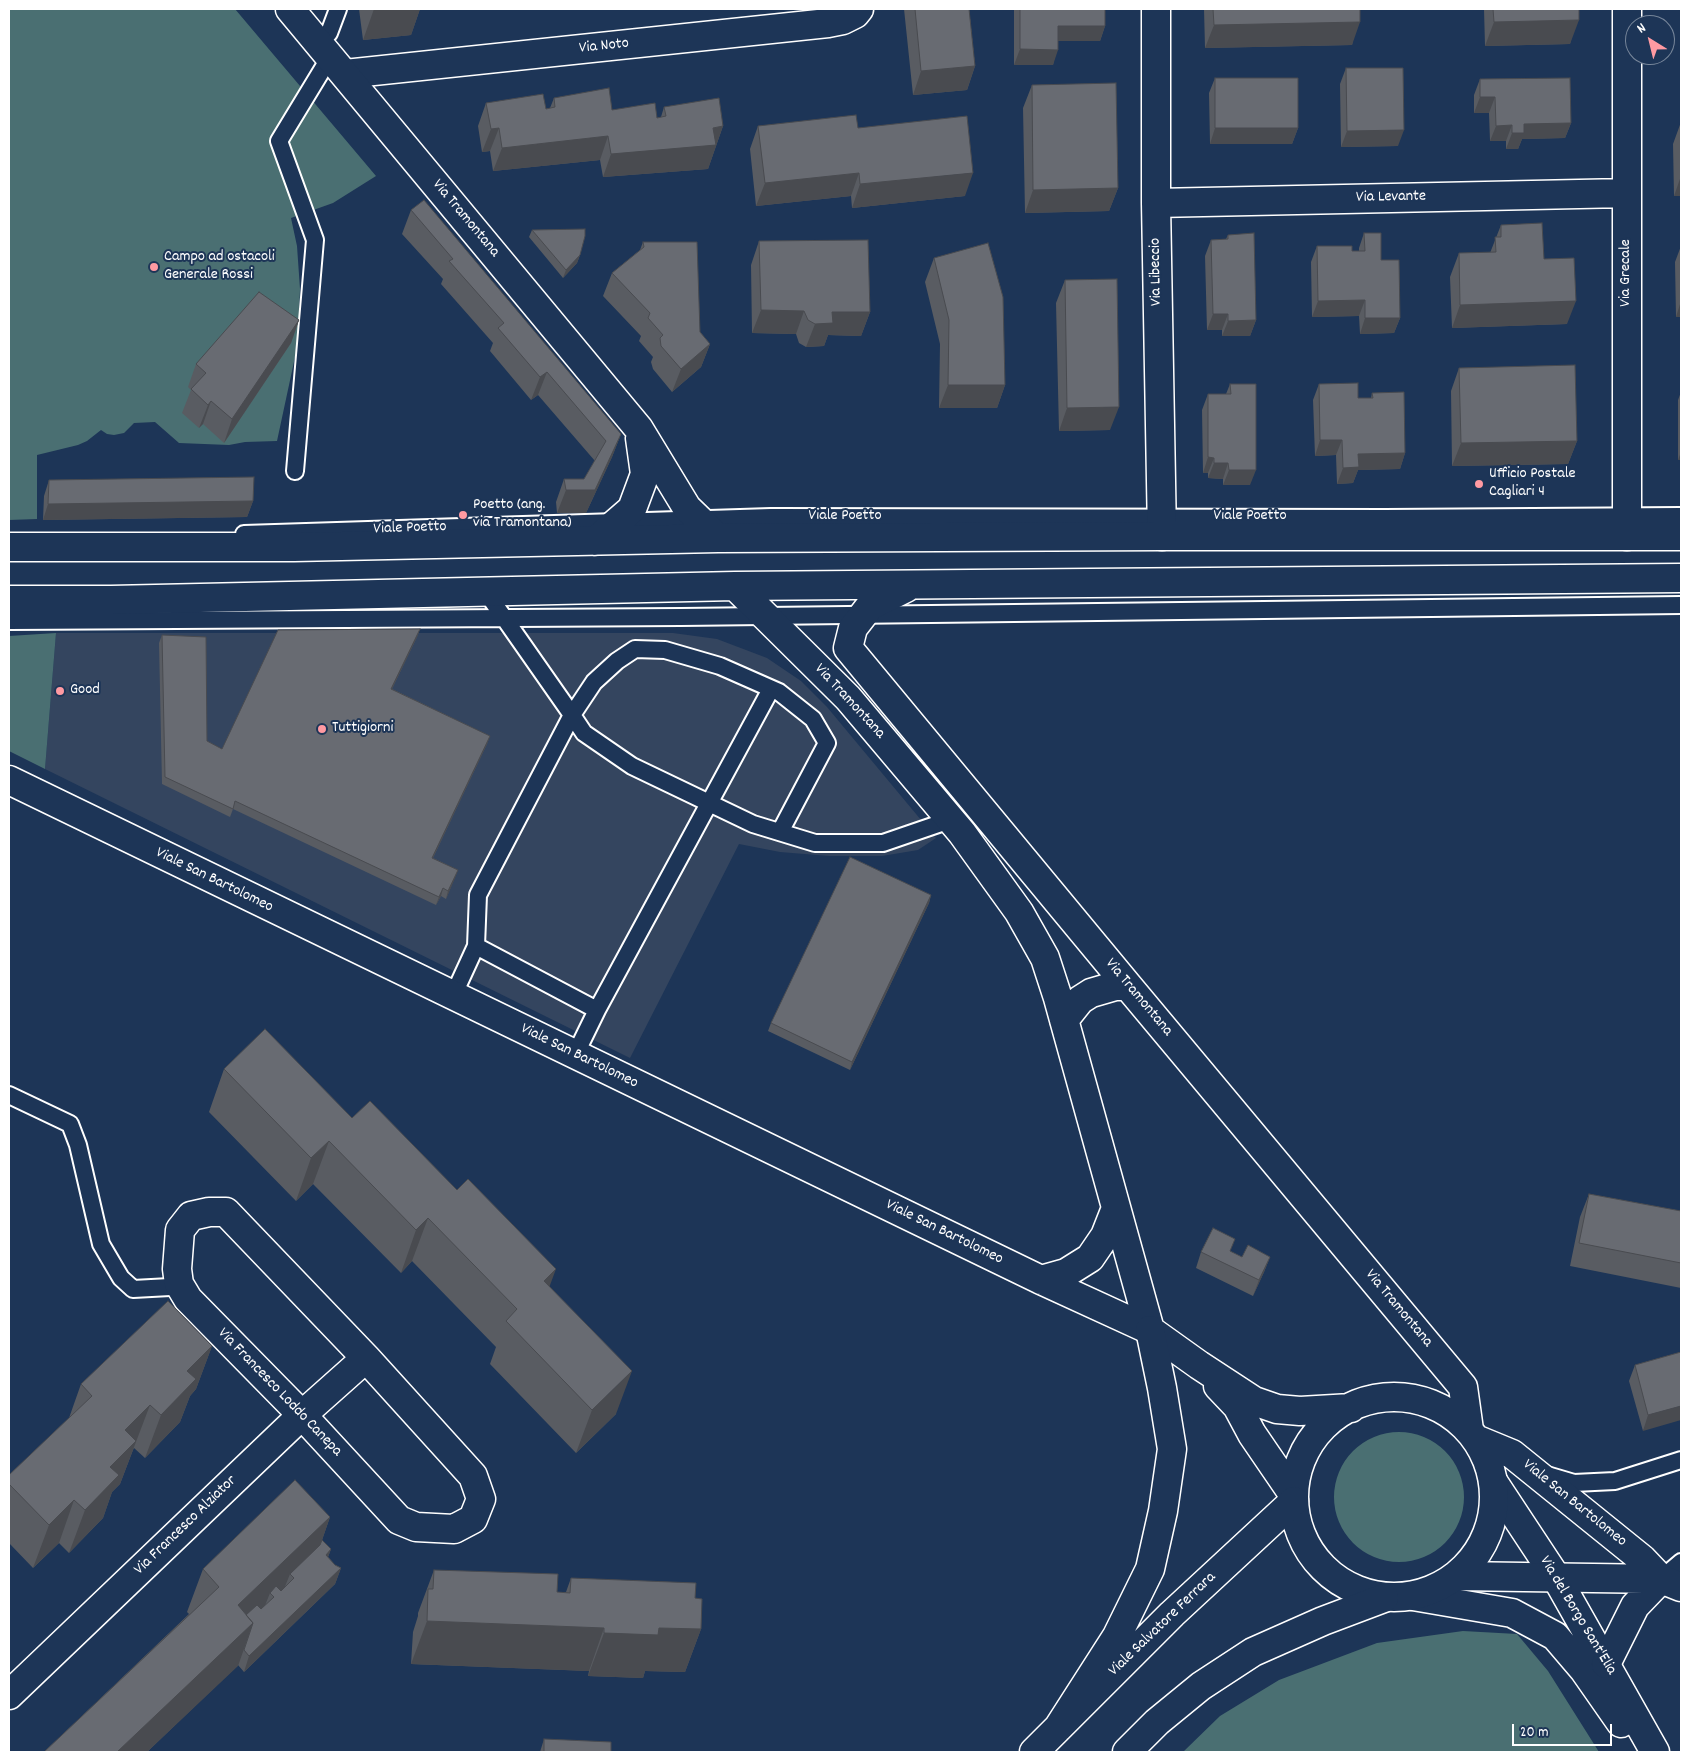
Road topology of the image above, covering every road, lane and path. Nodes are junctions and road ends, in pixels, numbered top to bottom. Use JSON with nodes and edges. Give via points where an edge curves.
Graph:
{"nodes":[{"id":1,"x":290,"y":9,"type":"edge"},
{"id":2,"x":338,"y":9,"type":"edge"},
{"id":3,"x":859,"y":9,"type":"edge"},
{"id":4,"x":1156,"y":9,"type":"edge"},
{"id":5,"x":1627,"y":9,"type":"edge"},
{"id":6,"x":331,"y":58,"type":"junction"},
{"id":7,"x":1626,"y":193,"type":"junction"},
{"id":8,"x":1156,"y":202,"type":"junction"},
{"id":9,"x":639,"y":429,"type":"junction"},
{"id":10,"x":295,"y":471,"type":"dead end"},
{"id":11,"x":1681,"y":516,"type":"edge"},
{"id":12,"x":699,"y":519,"type":"junction"},
{"id":13,"x":617,"y":522,"type":"junction"},
{"id":14,"x":1627,"y":526,"type":"junction"},
{"id":15,"x":1161,"y":527,"type":"junction"},
{"id":16,"x":9,"y":535,"type":"edge"},
{"id":17,"x":1681,"y":536,"type":"edge"},
{"id":18,"x":718,"y":538,"type":"junction"},
{"id":19,"x":595,"y":540,"type":"junction"},
{"id":20,"x":9,"y":547,"type":"edge"},
{"id":21,"x":1681,"y":578,"type":"edge"},
{"id":22,"x":912,"y":585,"type":"junction"},
{"id":23,"x":735,"y":586,"type":"junction"},
{"id":24,"x":486,"y":592,"type":"junction"},
{"id":25,"x":9,"y":600,"type":"edge"},
{"id":26,"x":1681,"y":605,"type":"edge"},
{"id":27,"x":863,"y":614,"type":"junction"},
{"id":28,"x":765,"y":615,"type":"junction"},
{"id":29,"x":504,"y":618,"type":"junction"},
{"id":30,"x":9,"y":621,"type":"edge"},
{"id":31,"x":771,"y":689,"type":"junction"},
{"id":32,"x":572,"y":715,"type":"junction"},
{"id":33,"x":9,"y":780,"type":"edge"},
{"id":34,"x":708,"y":802,"type":"junction"},
{"id":35,"x":950,"y":820,"type":"junction"},
{"id":36,"x":780,"y":832,"type":"junction"},
{"id":37,"x":476,"y":946,"type":"junction"},
{"id":38,"x":1128,"y":986,"type":"junction"},
{"id":39,"x":453,"y":996,"type":"junction"},
{"id":40,"x":597,"y":1010,"type":"junction"},
{"id":41,"x":1064,"y":1020,"type":"junction"},
{"id":42,"x":575,"y":1055,"type":"junction"},
{"id":43,"x":9,"y":1096,"type":"edge"},
{"id":44,"x":1116,"y":1208,"type":"junction"},
{"id":45,"x":1041,"y":1280,"type":"junction"},
{"id":46,"x":179,"y":1284,"type":"junction"},
{"id":47,"x":1150,"y":1330,"type":"junction"},
{"id":48,"x":366,"y":1358,"type":"junction"},
{"id":49,"x":1199,"y":1365,"type":"junction"},
{"id":50,"x":1351,"y":1408,"type":"junction"},
{"id":51,"x":302,"y":1415,"type":"junction"},
{"id":52,"x":1478,"y":1442,"type":"junction"},
{"id":53,"x":1681,"y":1460,"type":"edge"},
{"id":54,"x":1529,"y":1469,"type":"junction"},
{"id":55,"x":1494,"y":1483,"type":"junction"},
{"id":56,"x":1293,"y":1498,"type":"junction"},
{"id":57,"x":1681,"y":1562,"type":"edge"},
{"id":58,"x":1456,"y":1576,"type":"junction"},
{"id":59,"x":1556,"y":1578,"type":"junction"},
{"id":60,"x":1671,"y":1583,"type":"edge"},
{"id":61,"x":1413,"y":1596,"type":"junction"},
{"id":62,"x":1384,"y":1598,"type":"junction"},
{"id":63,"x":1606,"y":1664,"type":"junction"},
{"id":64,"x":9,"y":1696,"type":"edge"},
{"id":65,"x":1058,"y":1728,"type":"junction"},
{"id":66,"x":1034,"y":1752,"type":"edge"},
{"id":67,"x":1127,"y":1752,"type":"edge"},
{"id":68,"x":1641,"y":1752,"type":"edge"},
{"id":69,"x":1655,"y":1752,"type":"edge"}],
"edges":[{"from":1,"to":6,"type":"main road","name":"Via Tramontana"},
{"from":2,"to":6,"type":"lane","via":[[329,33]]},
{"from":3,"to":6,"type":"main road","name":"Via Noto","via":[[843,20],[828,22]]},
{"from":4,"to":8,"type":"main road","name":"Via Libeccio"},
{"from":5,"to":7,"type":"main road","name":"Via Grecale"},
{"from":6,"to":9,"type":"main road","name":"Via Tramontana"},
{"from":6,"to":10,"type":"lane","via":[[279,141],[315,240]]},
{"from":7,"to":8,"type":"main road","name":"Via Levante"},
{"from":7,"to":14,"type":"main road","name":"Via Grecale"},
{"from":8,"to":15,"type":"main road","name":"Via Libeccio"},
{"from":9,"to":12,"type":"main road","name":"Via Tramontana","via":[[687,508]]},
{"from":9,"to":13,"type":"main road","via":[[645,474],[632,509]]},
{"from":11,"to":14,"type":"lane","name":"Viale Poetto"},
{"from":12,"to":13,"type":"lane","name":"Viale Poetto"},
{"from":12,"to":15,"type":"lane","name":"Viale Poetto","via":[[771,517]]},
{"from":12,"to":18,"type":"main road","name":"Via Tramontana"},
{"from":13,"to":16,"type":"lane","name":"Viale Poetto","via":[[220,534]]},
{"from":13,"to":19,"type":"main road"},
{"from":14,"to":15,"type":"main road","name":"Viale Poetto"},
{"from":14,"to":17,"type":"main road","name":"Viale Poetto"},
{"from":15,"to":18,"type":"main road","name":"Viale Poetto"},
{"from":18,"to":19,"type":"main road","name":"Viale Poetto"},
{"from":19,"to":20,"type":"main road","name":"Viale Poetto","via":[[294,547]]},
{"from":21,"to":22,"type":"main road"},
{"from":22,"to":23,"type":"main road"},
{"from":22,"to":27,"type":"main road","name":"Via Tramontana","via":[[870,606]]},
{"from":23,"to":24,"type":"main road"},
{"from":23,"to":28,"type":"main road","name":"Via Tramontana"},
{"from":24,"to":25,"type":"main road"},
{"from":24,"to":29,"type":"lane"},
{"from":26,"to":27,"type":"lane"},
{"from":27,"to":28,"type":"lane"},
{"from":27,"to":38,"type":"main road","name":"Via Tramontana","via":[[853,628],[848,648]]},
{"from":28,"to":29,"type":"lane"},
{"from":28,"to":35,"type":"main road","name":"Via Tramontana","via":[[848,698]]},
{"from":29,"to":30,"type":"lane"},
{"from":29,"to":32,"type":"lane"},
{"from":31,"to":32,"type":"lane","via":[[720,666],[664,650],[635,649],[594,682]]},
{"from":31,"to":34,"type":"lane"},
{"from":31,"to":36,"type":"lane","via":[[812,719],[827,743]]},
{"from":32,"to":34,"type":"lane","via":[[584,733],[632,766]]},
{"from":32,"to":37,"type":"lane","via":[[478,895]]},
{"from":33,"to":39,"type":"main road","name":"Viale San Bartolomeo"},
{"from":34,"to":36,"type":"lane","via":[[753,824]]},
{"from":34,"to":40,"type":"lane"},
{"from":35,"to":36,"type":"lane","via":[[883,843],[815,843]]},
{"from":35,"to":41,"type":"main road","name":"Via Tramontana","via":[[1019,912],[1045,958]]},
{"from":37,"to":39,"type":"lane"},
{"from":37,"to":40,"type":"lane"},
{"from":38,"to":41,"type":"main road","via":[[1091,993],[1080,1000]]},
{"from":38,"to":52,"type":"main road","name":"Via Tramontana","via":[[1463,1387]]},
{"from":39,"to":42,"type":"main road","name":"Viale San Bartolomeo"},
{"from":40,"to":42,"type":"lane"},
{"from":41,"to":44,"type":"main road","name":"Via Tramontana"},
{"from":42,"to":45,"type":"main road","name":"Viale San Bartolomeo"},
{"from":43,"to":46,"type":"lane","via":[[70,1124],[101,1244],[121,1278],[133,1289]]},
{"from":44,"to":45,"type":"main road","via":[[1106,1236],[1090,1258],[1066,1273]]},
{"from":44,"to":47,"type":"main road"},
{"from":45,"to":47,"type":"main road","name":"Viale San Bartolomeo"},
{"from":46,"to":48,"type":"main road","name":"Via Francesco Loddo Canepa","via":[[180,1230],[191,1216],[226,1212]]},
{"from":46,"to":51,"type":"main road","name":"Via Francesco Loddo Canepa","via":[[188,1299]]},
{"from":47,"to":49,"type":"main road","name":"Viale San Bartolomeo"},
{"from":47,"to":65,"type":"main road","via":[[1172,1449],[1150,1569],[1117,1636]]},
{"from":48,"to":51,"type":"main road","name":"Via Francesco Alziator"},
{"from":48,"to":51,"type":"main road","name":"Via Francesco Loddo Canepa","via":[[473,1476],[481,1499],[473,1519],[454,1529],[416,1527],[399,1520]]},
{"from":49,"to":50,"type":"main road","name":"Viale San Bartolomeo","via":[[1254,1401],[1277,1409]]},
{"from":49,"to":56,"type":"main road","name":"Viale San Bartolomeo","via":[[1237,1406]]},
{"from":50,"to":52,"type":"main road","name":"Viale San Bartolomeo","via":[[1389,1396],[1418,1397],[1442,1408]]},
{"from":50,"to":56,"type":"main road","via":[[1329,1422],[1308,1447],[1296,1472]]},
{"from":51,"to":64,"type":"main road","name":"Via Francesco Alziator"},
{"from":52,"to":54,"type":"main road","name":"Viale San Bartolomeo","via":[[1512,1454]]},
{"from":52,"to":55,"type":"main road","name":"Via Tramontana"},
{"from":53,"to":54,"type":"lane","via":[[1615,1481],[1574,1483]]},
{"from":54,"to":60,"type":"main road","name":"Viale San Bartolomeo"},
{"from":55,"to":58,"type":"main road","via":[[1496,1504],[1488,1527],[1476,1550]]},
{"from":55,"to":59,"type":"main road","name":"Via del Borgo Sant'Elia"},
{"from":56,"to":62,"type":"main road","via":[[1296,1517],[1309,1548],[1323,1566],[1340,1583],[1362,1594]]},
{"from":56,"to":65,"type":"main road","name":"Viale Salvatore Ferrara"},
{"from":57,"to":60,"type":"lane"},
{"from":58,"to":59,"type":"main road"},
{"from":58,"to":61,"type":"main road"},
{"from":59,"to":60,"type":"main road"},
{"from":59,"to":63,"type":"main road","name":"Via del Borgo Sant'Elia"},
{"from":60,"to":63,"type":"main road","via":[[1634,1606]]},
{"from":61,"to":62,"type":"main road"},
{"from":61,"to":68,"type":"main road","name":"Via del Borgo Sant'Elia","via":[[1512,1613],[1555,1636],[1584,1670]]},
{"from":62,"to":67,"type":"main road","via":[[1253,1652],[1201,1686],[1156,1722]]},
{"from":63,"to":69,"type":"main road","name":"Via del Borgo Sant'Elia"},
{"from":65,"to":66,"type":"main road","name":"Viale Salvatore Ferrara"}]}
